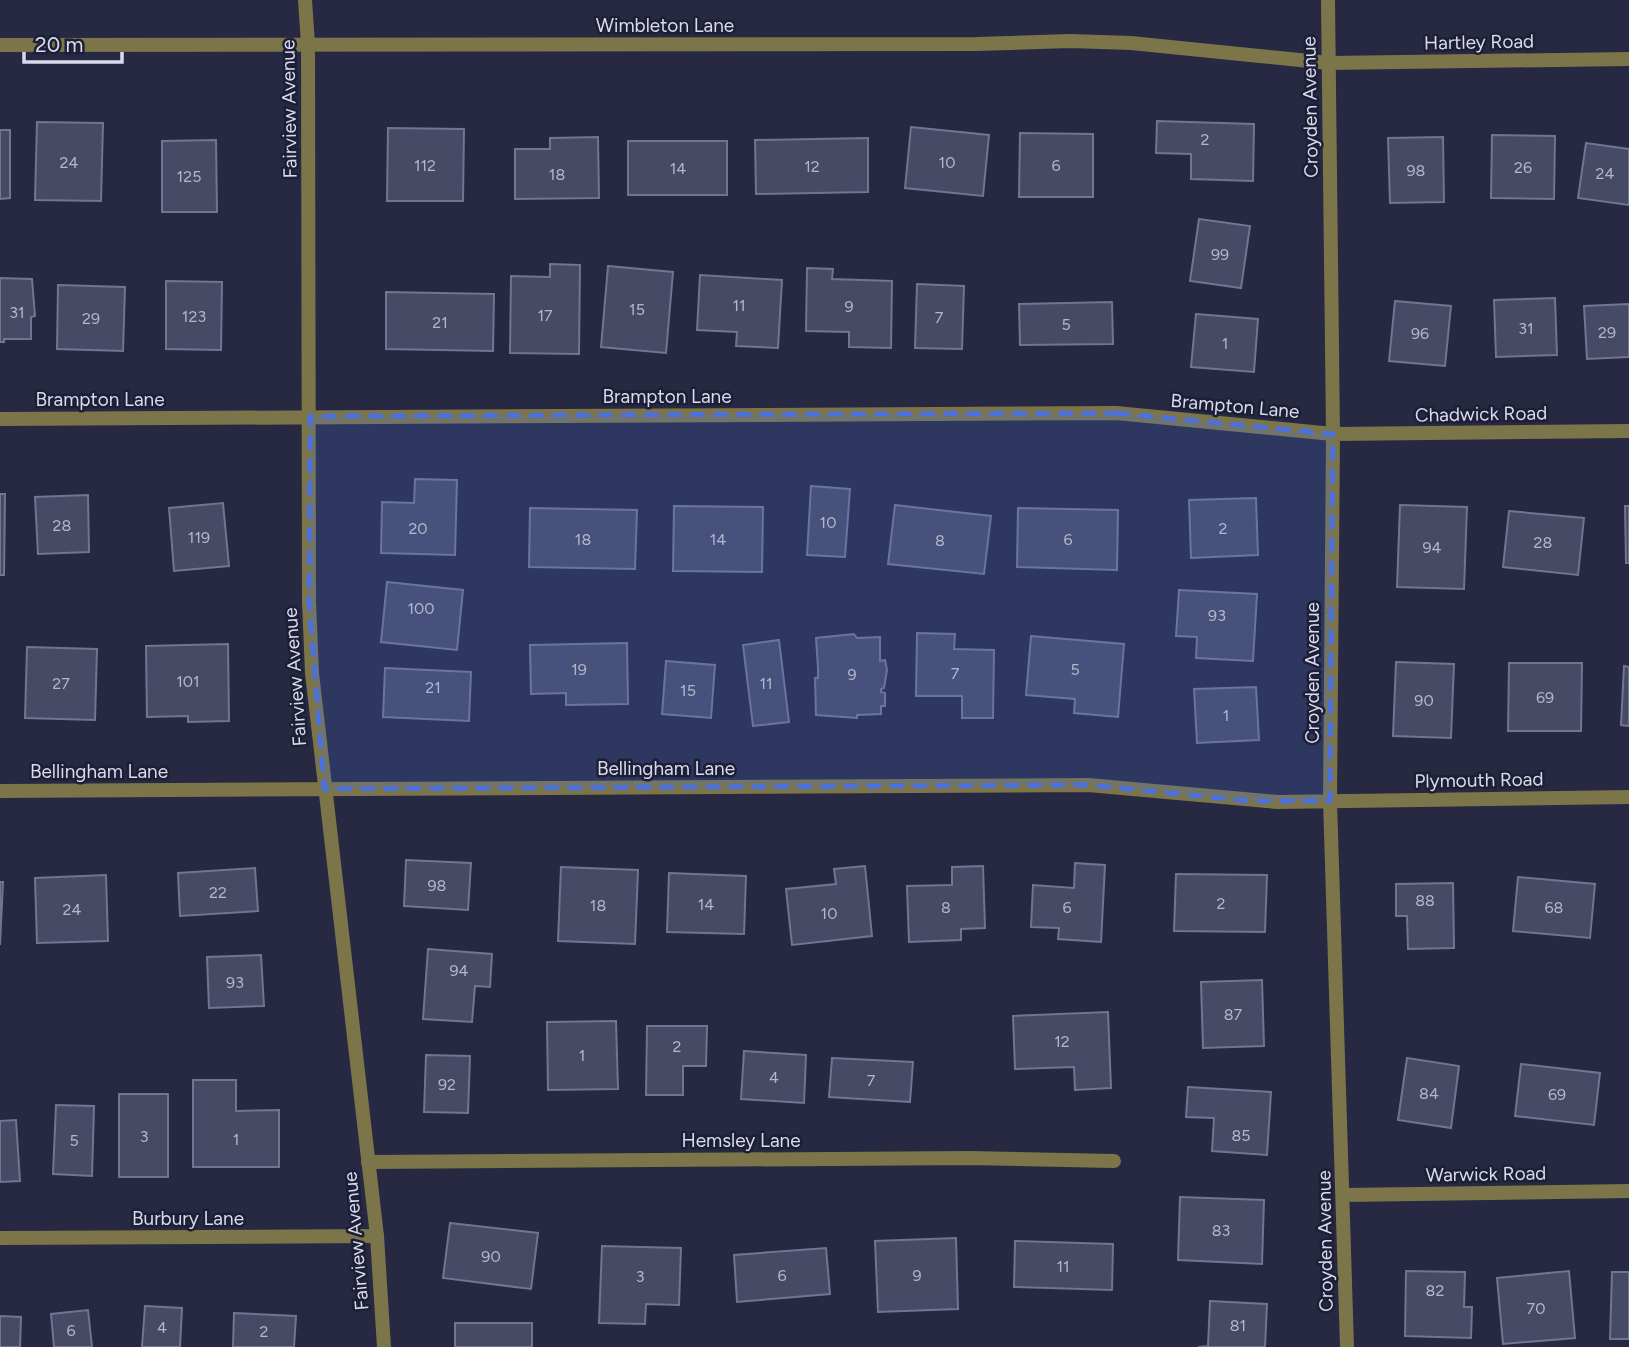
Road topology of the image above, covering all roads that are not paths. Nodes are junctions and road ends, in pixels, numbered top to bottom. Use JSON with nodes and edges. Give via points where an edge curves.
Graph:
{"nodes":[{"id":1,"x":305,"y":0,"type":"edge"},
{"id":2,"x":1328,"y":0,"type":"edge"},
{"id":3,"x":308,"y":44,"type":"junction"},
{"id":4,"x":0,"y":45,"type":"edge"},
{"id":5,"x":1629,"y":59,"type":"edge"},
{"id":6,"x":1329,"y":63,"type":"junction"},
{"id":7,"x":310,"y":416,"type":"junction"},
{"id":8,"x":0,"y":419,"type":"edge"},
{"id":9,"x":1629,"y":431,"type":"edge"},
{"id":10,"x":1333,"y":433,"type":"junction"},
{"id":11,"x":324,"y":789,"type":"junction"},
{"id":12,"x":0,"y":790,"type":"edge"},
{"id":13,"x":1629,"y":797,"type":"edge"},
{"id":14,"x":1330,"y":801,"type":"junction"},
{"id":15,"x":1114,"y":1161,"type":"dead end"},
{"id":16,"x":368,"y":1162,"type":"junction"},
{"id":17,"x":1629,"y":1191,"type":"edge"},
{"id":18,"x":1343,"y":1195,"type":"junction"},
{"id":19,"x":377,"y":1236,"type":"junction"},
{"id":20,"x":0,"y":1238,"type":"edge"},
{"id":21,"x":384,"y":1347,"type":"edge"},
{"id":22,"x":1347,"y":1347,"type":"edge"}],
"edges":[{"from":1,"to":3,"type":"street","name":"Fairview Avenue"},
{"from":2,"to":6,"type":"street","name":"Croyden Avenue"},
{"from":3,"to":4,"type":"street","name":"Wimbleton Lane"},
{"from":3,"to":6,"type":"street","name":"Wimbleton Lane","via":[[1070,41]]},
{"from":3,"to":7,"type":"street","name":"Fairview Avenue"},
{"from":5,"to":6,"type":"street","name":"Hartley Road"},
{"from":6,"to":10,"type":"street","name":"Croyden Avenue"},
{"from":7,"to":8,"type":"street","name":"Brampton Lane"},
{"from":7,"to":10,"type":"street","name":"Brampton Lane","via":[[1116,413]]},
{"from":7,"to":11,"type":"street","name":"Fairview Avenue","via":[[309,601]]},
{"from":9,"to":10,"type":"street","name":"Chadwick Road"},
{"from":10,"to":14,"type":"street","name":"Croyden Avenue"},
{"from":11,"to":12,"type":"street","name":"Bellingham Lane"},
{"from":11,"to":14,"type":"street","name":"Bellingham Lane","via":[[1088,785],[1250,801]]},
{"from":11,"to":16,"type":"street","name":"Fairview Avenue"},
{"from":13,"to":14,"type":"street","name":"Plymouth Road"},
{"from":14,"to":18,"type":"street","name":"Croyden Avenue"},
{"from":15,"to":16,"type":"street","name":"Hemsley Lane"},
{"from":16,"to":19,"type":"street","name":"Fairview Avenue"},
{"from":17,"to":18,"type":"street","name":"Warwick Road"},
{"from":18,"to":22,"type":"street","name":"Croyden Avenue"},
{"from":19,"to":20,"type":"street","name":"Burbury Lane"},
{"from":19,"to":21,"type":"street","name":"Fairview Avenue"}]}
